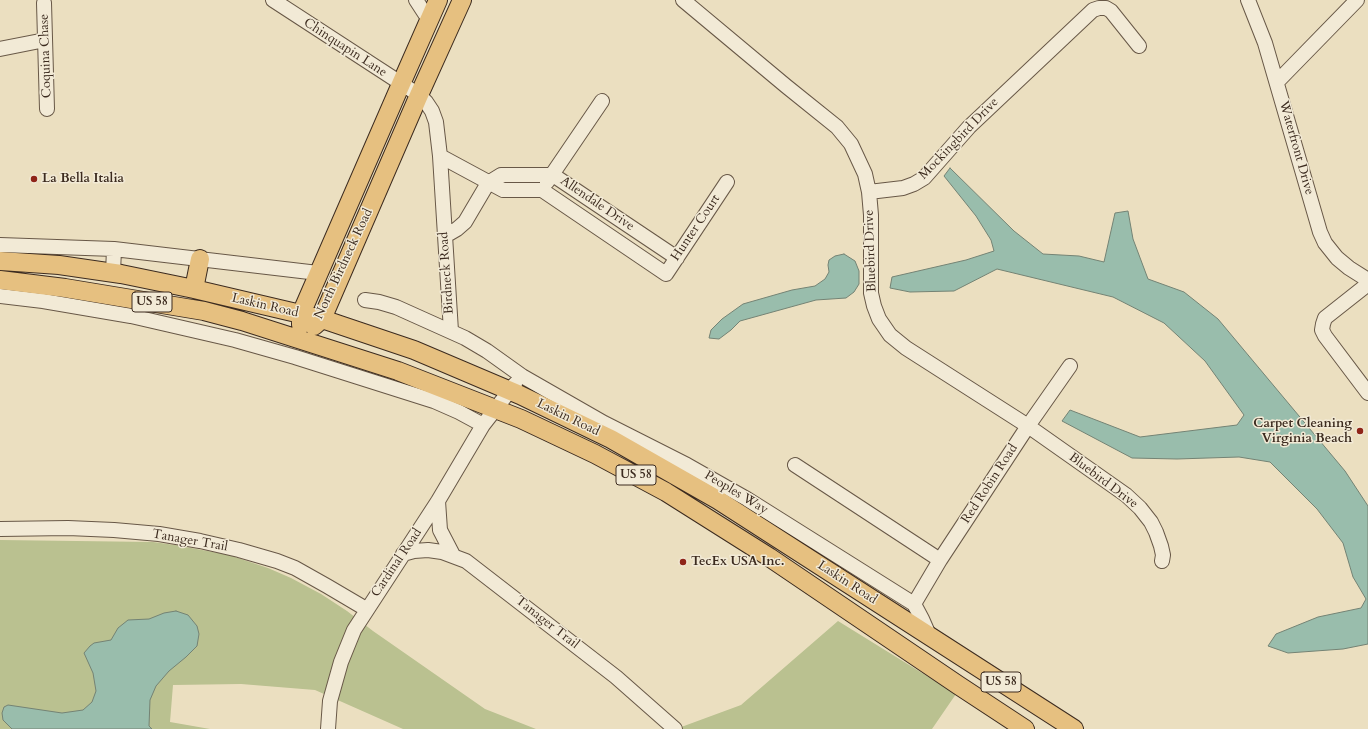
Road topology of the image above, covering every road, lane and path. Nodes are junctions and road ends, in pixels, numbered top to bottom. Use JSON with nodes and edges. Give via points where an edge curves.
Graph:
{"nodes":[{"id":1,"x":272,"y":0,"type":"edge"},
{"id":2,"x":416,"y":0,"type":"edge"},
{"id":3,"x":438,"y":0,"type":"edge"},
{"id":4,"x":462,"y":0,"type":"edge"},
{"id":5,"x":683,"y":0,"type":"edge"},
{"id":6,"x":1248,"y":0,"type":"edge"},
{"id":7,"x":1357,"y":0,"type":"edge"},
{"id":8,"x":44,"y":3,"type":"dead end"},
{"id":9,"x":429,"y":20,"type":"junction"},
{"id":10,"x":45,"y":40,"type":"junction"},
{"id":11,"x":1139,"y":46,"type":"dead end"},
{"id":12,"x":0,"y":49,"type":"edge"},
{"id":13,"x":1277,"y":82,"type":"junction"},
{"id":14,"x":400,"y":84,"type":"junction"},
{"id":15,"x":419,"y":95,"type":"junction"},
{"id":16,"x":602,"y":101,"type":"dead end"},
{"id":17,"x":47,"y":109,"type":"dead end"},
{"id":18,"x":440,"y":156,"type":"junction"},
{"id":19,"x":553,"y":175,"type":"junction"},
{"id":20,"x":727,"y":182,"type":"dead end"},
{"id":21,"x":488,"y":183,"type":"junction"},
{"id":22,"x":542,"y":190,"type":"junction"},
{"id":23,"x":869,"y":192,"type":"junction"},
{"id":24,"x":445,"y":236,"type":"junction"},
{"id":25,"x":0,"y":245,"type":"edge"},
{"id":26,"x":114,"y":249,"type":"junction"},
{"id":27,"x":677,"y":258,"type":"junction"},
{"id":28,"x":200,"y":259,"type":"junction"},
{"id":29,"x":0,"y":261,"type":"edge"},
{"id":30,"x":113,"y":273,"type":"junction"},
{"id":31,"x":318,"y":273,"type":"junction"},
{"id":32,"x":666,"y":274,"type":"joint"},
{"id":33,"x":0,"y":280,"type":"edge"},
{"id":34,"x":1368,"y":280,"type":"edge"},
{"id":35,"x":1368,"y":284,"type":"edge"},
{"id":36,"x":194,"y":289,"type":"junction"},
{"id":37,"x":0,"y":296,"type":"edge"},
{"id":38,"x":365,"y":300,"type":"dead end"},
{"id":39,"x":301,"y":314,"type":"junction"},
{"id":40,"x":322,"y":319,"type":"junction"},
{"id":41,"x":451,"y":331,"type":"junction"},
{"id":42,"x":301,"y":340,"type":"junction"},
{"id":43,"x":295,"y":357,"type":"junction"},
{"id":44,"x":1070,"y":366,"type":"dead end"},
{"id":45,"x":522,"y":376,"type":"junction"},
{"id":46,"x":509,"y":390,"type":"junction"},
{"id":47,"x":1368,"y":393,"type":"edge"},
{"id":48,"x":495,"y":409,"type":"junction"},
{"id":49,"x":483,"y":425,"type":"junction"},
{"id":50,"x":1028,"y":426,"type":"junction"},
{"id":51,"x":795,"y":465,"type":"dead end"},
{"id":52,"x":438,"y":501,"type":"junction"},
{"id":53,"x":766,"y":521,"type":"junction"},
{"id":54,"x":0,"y":529,"type":"edge"},
{"id":55,"x":780,"y":539,"type":"junction"},
{"id":56,"x":403,"y":554,"type":"junction"},
{"id":57,"x":453,"y":555,"type":"junction"},
{"id":58,"x":769,"y":557,"type":"junction"},
{"id":59,"x":940,"y":560,"type":"junction"},
{"id":60,"x":1162,"y":561,"type":"dead end"},
{"id":61,"x":914,"y":604,"type":"junction"},
{"id":62,"x":366,"y":610,"type":"junction"},
{"id":63,"x":929,"y":635,"type":"junction"},
{"id":64,"x":328,"y":729,"type":"edge"},
{"id":65,"x":675,"y":729,"type":"edge"},
{"id":66,"x":1026,"y":729,"type":"edge"},
{"id":67,"x":1074,"y":729,"type":"edge"}],
"edges":[{"from":1,"to":14,"type":"street","name":"Chinquapin Lane"},
{"from":2,"to":9,"type":"street"},
{"from":3,"to":9,"type":"main road","name":"North Birdneck Road"},
{"from":4,"to":15,"type":"main road","name":"North Birdneck Road"},
{"from":5,"to":23,"type":"street","name":"Bluebird Drive","via":[[837,127],[851,144],[861,163]]},
{"from":6,"to":13,"type":"street","name":"Waterfront Drive"},
{"from":7,"to":13,"type":"street"},
{"from":8,"to":10,"type":"street","name":"Coquina Chase"},
{"from":9,"to":14,"type":"main road","name":"North Birdneck Road"},
{"from":10,"to":12,"type":"street"},
{"from":10,"to":17,"type":"street","name":"Coquina Chase"},
{"from":11,"to":23,"type":"street","name":"Mockingbird Drive","via":[[1111,11],[1106,8],[1093,10],[969,127],[924,178],[903,188]]},
{"from":13,"to":34,"type":"street","name":"Waterfront Drive","via":[[1320,232],[1337,258]]},
{"from":14,"to":15,"type":"street","name":"Chinquapin Lane"},
{"from":14,"to":31,"type":"main road","name":"North Birdneck Road"},
{"from":15,"to":18,"type":"street","name":"Birdneck Road","via":[[432,111],[436,122]]},
{"from":15,"to":40,"type":"main road","name":"North Birdneck Road"},
{"from":16,"to":19,"type":"street"},
{"from":18,"to":21,"type":"street","name":"Allendale Drive"},
{"from":18,"to":24,"type":"street","name":"Birdneck Road"},
{"from":19,"to":21,"type":"street","name":"Allendale Drive","via":[[501,175]]},
{"from":19,"to":22,"type":"street"},
{"from":19,"to":27,"type":"street","name":"Allendale Drive"},
{"from":20,"to":27,"type":"street","name":"Hunter Court"},
{"from":21,"to":22,"type":"street","name":"Allendale Drive","via":[[502,190]]},
{"from":21,"to":24,"type":"street","via":[[465,222]]},
{"from":22,"to":32,"type":"street","name":"Allendale Drive"},
{"from":23,"to":50,"type":"street","name":"Bluebird Drive","via":[[871,293],[883,325],[906,348]]},
{"from":24,"to":41,"type":"street","name":"Birdneck Road"},
{"from":25,"to":26,"type":"street"},
{"from":26,"to":28,"type":"street"},
{"from":26,"to":30,"type":"street"},
{"from":27,"to":32,"type":"street","name":"Hunter Court"},
{"from":28,"to":31,"type":"street"},
{"from":28,"to":36,"type":"main road"},
{"from":29,"to":30,"type":"main road","name":"Laskin Road","number":"US 58","via":[[59,265]]},
{"from":30,"to":36,"type":"main road","name":"Laskin Road","number":"US 58"},
{"from":31,"to":39,"type":"main road","name":"North Birdneck Road"},
{"from":33,"to":42,"type":"main road","name":"Laskin Road","number":"US 58","via":[[204,311]]},
{"from":35,"to":47,"type":"street","via":[[1326,318],[1322,330]]},
{"from":36,"to":39,"type":"main road","name":"Laskin Road","number":"US 58"},
{"from":37,"to":43,"type":"street","via":[[43,301],[167,324]]},
{"from":38,"to":41,"type":"street","via":[[396,307]]},
{"from":39,"to":40,"type":"main road","name":"Laskin Road","number":"US 58"},
{"from":39,"to":42,"type":"main road","name":"North Birdneck Road"},
{"from":40,"to":42,"type":"main road","name":"North Birdneck Road"},
{"from":40,"to":46,"type":"main road","name":"Laskin Road","number":"US 58","via":[[414,350]]},
{"from":41,"to":45,"type":"street","name":"Birdneck Road","via":[[487,351]]},
{"from":42,"to":43,"type":"street"},
{"from":42,"to":48,"type":"main road","name":"Laskin Road","number":"US 58","via":[[398,371]]},
{"from":43,"to":49,"type":"street","via":[[434,400]]},
{"from":44,"to":50,"type":"street","name":"Red Robin Road"},
{"from":45,"to":46,"type":"street"},
{"from":45,"to":53,"type":"street","name":"Peoples Way","via":[[604,423],[687,465]]},
{"from":46,"to":48,"type":"street"},
{"from":46,"to":53,"type":"main road","name":"Laskin Road","number":"US 58","via":[[611,439],[718,500]]},
{"from":48,"to":49,"type":"street","name":"Cardinal Road"},
{"from":48,"to":58,"type":"main road","name":"Laskin Road","number":"US 58","via":[[595,454],[642,479]]},
{"from":49,"to":52,"type":"street","name":"Cardinal Road"},
{"from":50,"to":59,"type":"street","name":"Red Robin Road"},
{"from":50,"to":60,"type":"street","name":"Bluebird Drive","via":[[1126,495],[1140,508],[1156,532],[1163,555]]},
{"from":51,"to":59,"type":"street"},
{"from":52,"to":56,"type":"street","name":"Cardinal Road"},
{"from":52,"to":57,"type":"street","via":[[440,530]]},
{"from":53,"to":55,"type":"main road","name":"Laskin Road","number":"US 58"},
{"from":53,"to":61,"type":"street","name":"Peoples Way"},
{"from":54,"to":62,"type":"street","name":"Tanager Trail","via":[[114,530],[200,541],[239,550],[295,568]]},
{"from":55,"to":58,"type":"main road"},
{"from":55,"to":63,"type":"main road","name":"Laskin Road","number":"US 58"},
{"from":56,"to":57,"type":"street","name":"Tanager Trail","via":[[428,550]]},
{"from":56,"to":62,"type":"street","name":"Cardinal Road"},
{"from":57,"to":65,"type":"street","name":"Tanager Trail","via":[[466,561],[616,677]]},
{"from":58,"to":66,"type":"main road","name":"Laskin Road","number":"US 58"},
{"from":59,"to":61,"type":"street","name":"Red Robin Road"},
{"from":61,"to":63,"type":"street"},
{"from":62,"to":64,"type":"street","name":"Cardinal Road","via":[[340,662],[330,701]]},
{"from":63,"to":67,"type":"main road","name":"Laskin Road","number":"US 58"}]}
